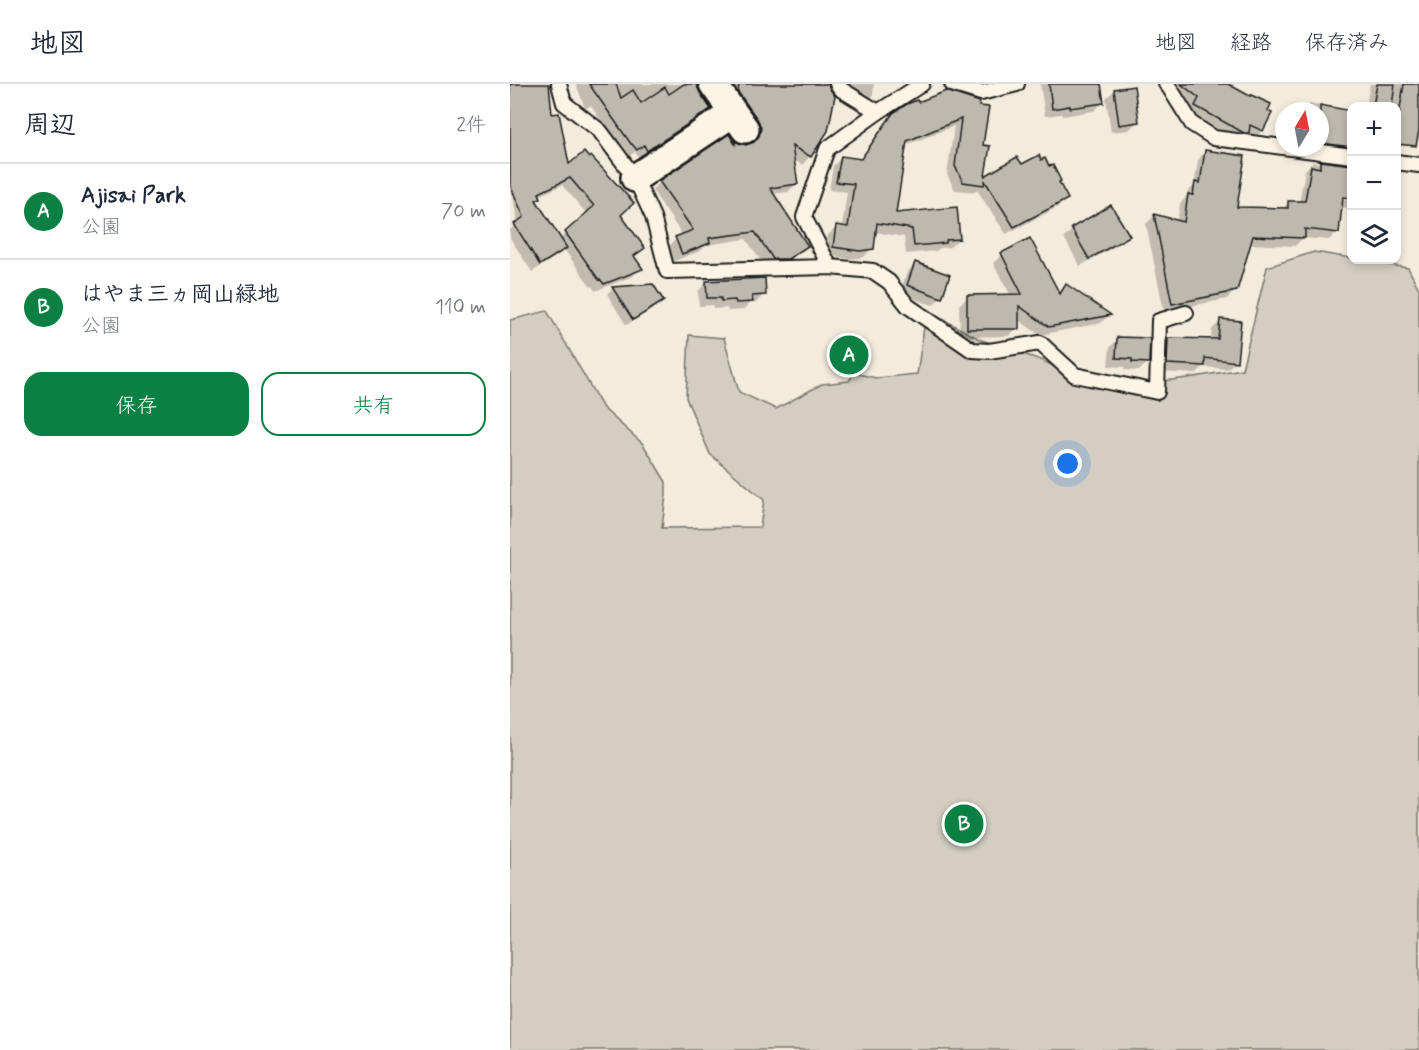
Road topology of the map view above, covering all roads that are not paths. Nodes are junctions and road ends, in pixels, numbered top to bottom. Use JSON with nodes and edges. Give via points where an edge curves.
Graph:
{"nodes":[{"id":1,"x":559,"y":84,"type":"edge"},
{"id":2,"x":713,"y":84,"type":"edge"},
{"id":3,"x":837,"y":84,"type":"edge"},
{"id":4,"x":922,"y":84,"type":"edge"},
{"id":5,"x":952,"y":84,"type":"edge"},
{"id":6,"x":1017,"y":84,"type":"edge"},
{"id":7,"x":1166,"y":84,"type":"edge"},
{"id":8,"x":878,"y":112,"type":"junction"},
{"id":9,"x":1347,"y":155,"type":"edge"},
{"id":10,"x":1401,"y":163,"type":"edge"},
{"id":11,"x":1419,"y":165,"type":"edge"},
{"id":12,"x":635,"y":178,"type":"junction"},
{"id":13,"x":830,"y":267,"type":"junction"},
{"id":14,"x":1186,"y":313,"type":"dead end"}],
"edges":[{"from":1,"to":12,"type":"lane","via":[[564,103],[600,131]]},
{"from":2,"to":12,"type":"street","via":[[739,121]]},
{"from":3,"to":8,"type":"lane"},
{"from":4,"to":8,"type":"lane"},
{"from":5,"to":6,"type":"lane","via":[[981,93]]},
{"from":7,"to":9,"type":"lane","via":[[1191,124],[1214,138]]},
{"from":8,"to":13,"type":"lane","via":[[827,149],[804,217]]},
{"from":10,"to":11,"type":"lane"},
{"from":12,"to":13,"type":"lane","via":[[653,217],[667,271]]},
{"from":13,"to":14,"type":"lane","via":[[873,271],[889,282],[908,306],[972,350],[1040,343],[1075,375],[1157,392],[1160,321]]}]}
